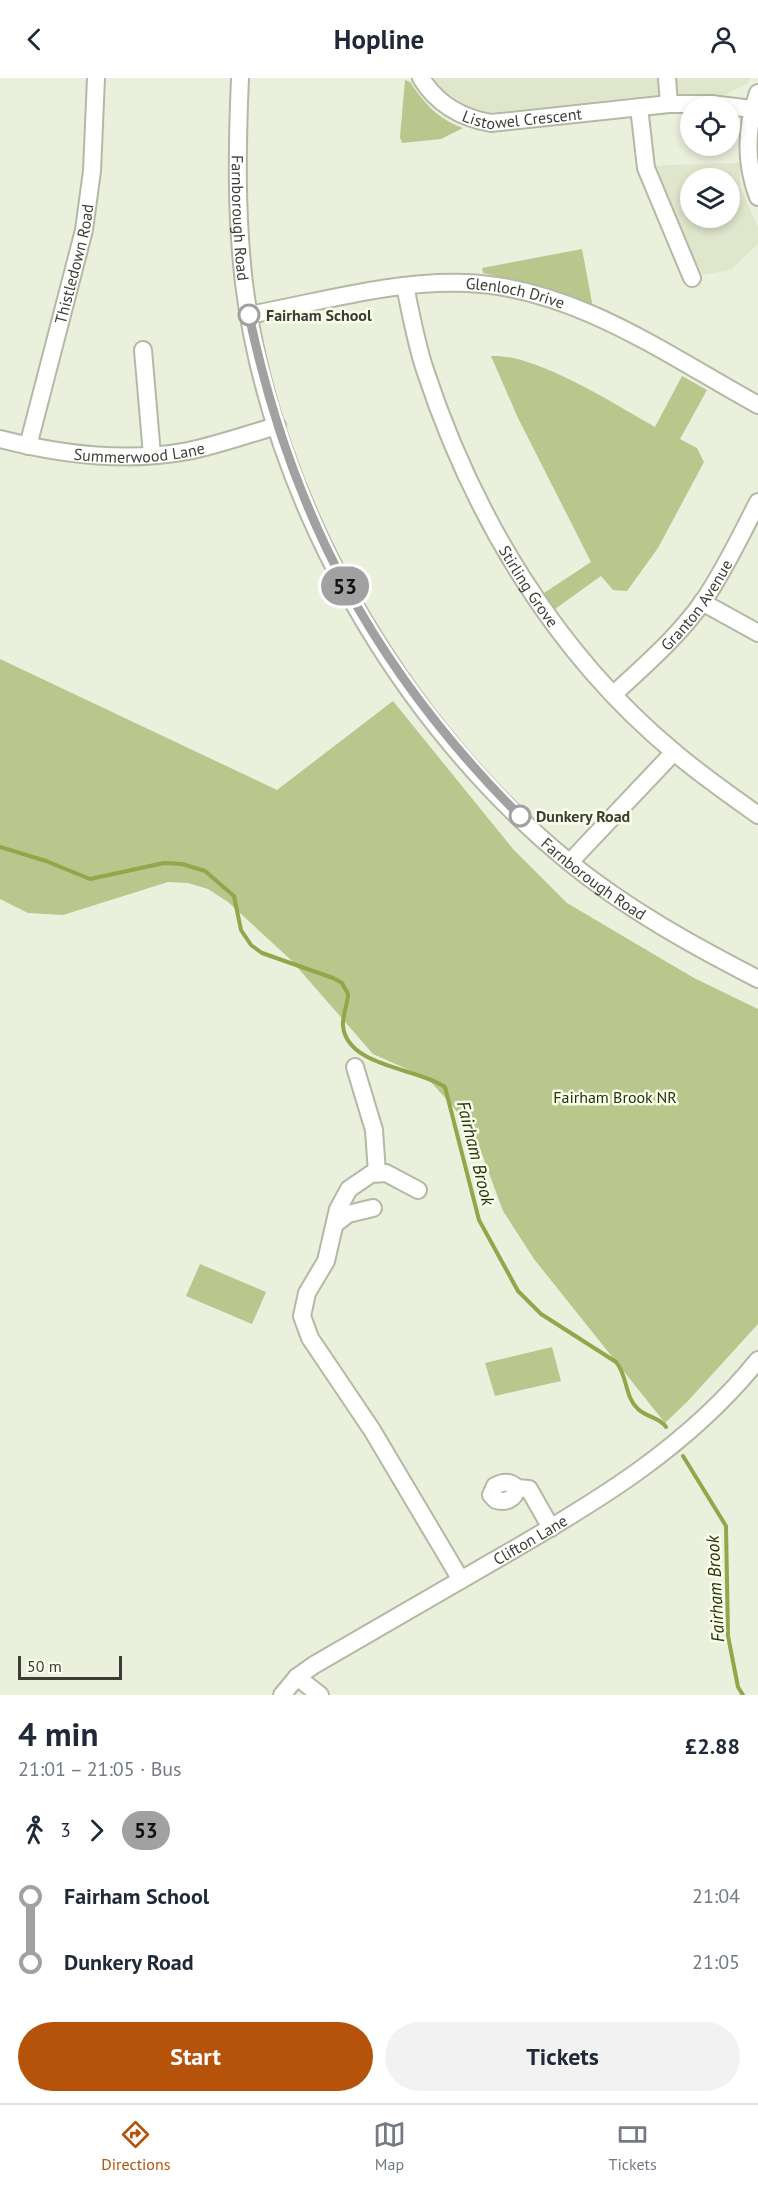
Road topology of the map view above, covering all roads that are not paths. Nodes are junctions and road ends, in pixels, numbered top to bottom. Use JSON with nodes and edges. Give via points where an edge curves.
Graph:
{"nodes":[{"id":1,"x":96,"y":78,"type":"edge"},
{"id":2,"x":240,"y":78,"type":"edge"},
{"id":3,"x":421,"y":78,"type":"edge"},
{"id":4,"x":667,"y":78,"type":"edge"},
{"id":5,"x":758,"y":93,"type":"edge"},
{"id":6,"x":669,"y":104,"type":"junction"},
{"id":7,"x":639,"y":107,"type":"junction"},
{"id":8,"x":752,"y":109,"type":"junction"},
{"id":9,"x":758,"y":197,"type":"edge"},
{"id":10,"x":692,"y":278,"type":"dead end"},
{"id":11,"x":405,"y":286,"type":"junction"},
{"id":12,"x":249,"y":315,"type":"junction"},
{"id":13,"x":143,"y":350,"type":"dead end"},
{"id":14,"x":758,"y":405,"type":"edge"},
{"id":15,"x":277,"y":426,"type":"junction"},
{"id":16,"x":0,"y":439,"type":"edge"},
{"id":17,"x":28,"y":446,"type":"junction"},
{"id":18,"x":152,"y":455,"type":"junction"},
{"id":19,"x":758,"y":502,"type":"edge"},
{"id":20,"x":702,"y":602,"type":"junction"},
{"id":21,"x":758,"y":633,"type":"edge"},
{"id":22,"x":614,"y":694,"type":"junction"},
{"id":23,"x":674,"y":752,"type":"junction"},
{"id":24,"x":758,"y":815,"type":"edge"},
{"id":25,"x":570,"y":862,"type":"junction"},
{"id":26,"x":758,"y":978,"type":"edge"},
{"id":27,"x":355,"y":1067,"type":"dead end"},
{"id":28,"x":377,"y":1173,"type":"junction"},
{"id":29,"x":418,"y":1190,"type":"dead end"},
{"id":30,"x":373,"y":1208,"type":"dead end"},
{"id":31,"x":335,"y":1224,"type":"junction"},
{"id":32,"x":758,"y":1360,"type":"edge"},
{"id":33,"x":518,"y":1488,"type":"dead end"},
{"id":34,"x":551,"y":1528,"type":"junction"},
{"id":35,"x":461,"y":1580,"type":"junction"},
{"id":36,"x":297,"y":1677,"type":"junction"},
{"id":37,"x":282,"y":1695,"type":"edge"},
{"id":38,"x":320,"y":1695,"type":"edge"}],
"edges":[{"from":1,"to":17,"type":"street","name":"Thistledown Road","via":[[92,171],[84,230]]},
{"from":2,"to":12,"type":"street","name":"Farnborough Road","via":[[238,208]]},
{"from":3,"to":7,"type":"street","name":"Listowel Crescent","via":[[445,106],[466,117],[491,123]]},
{"from":4,"to":6,"type":"street"},
{"from":5,"to":8,"type":"street"},
{"from":6,"to":7,"type":"street","name":"Listowel Crescent"},
{"from":6,"to":8,"type":"street","name":"Listowel Crescent"},
{"from":7,"to":10,"type":"street","via":[[646,168]]},
{"from":8,"to":9,"type":"street","via":[[749,159]]},
{"from":11,"to":12,"type":"street","name":"Glenloch Drive"},
{"from":11,"to":14,"type":"street","name":"Glenloch Drive","via":[[466,283],[526,291],[566,303]]},
{"from":11,"to":22,"type":"street","name":"Stirling Grove","via":[[424,368],[466,476],[541,607]]},
{"from":12,"to":15,"type":"street","name":"Farnborough Road"},
{"from":13,"to":18,"type":"street"},
{"from":15,"to":18,"type":"street","name":"Summerwood Lane","via":[[189,451]]},
{"from":15,"to":25,"type":"street","name":"Farnborough Road","via":[[309,513],[334,566],[392,664],[465,758]]},
{"from":16,"to":17,"type":"street","name":"Summerwood Lane"},
{"from":17,"to":18,"type":"street","name":"Summerwood Lane","via":[[66,454]]},
{"from":19,"to":20,"type":"street","name":"Granton Avenue"},
{"from":20,"to":21,"type":"street"},
{"from":20,"to":22,"type":"street","name":"Granton Avenue","via":[[666,645]]},
{"from":22,"to":23,"type":"street","name":"Stirling Grove"},
{"from":23,"to":24,"type":"street","name":"Stirling Grove"},
{"from":23,"to":25,"type":"street"},
{"from":25,"to":26,"type":"street","name":"Farnborough Road","via":[[655,923]]},
{"from":27,"to":28,"type":"street","via":[[374,1130]]},
{"from":28,"to":29,"type":"street","via":[[393,1175]]},
{"from":28,"to":31,"type":"street","via":[[349,1189]]},
{"from":30,"to":31,"type":"street","via":[[348,1214]]},
{"from":31,"to":35,"type":"street","via":[[326,1261],[303,1305],[305,1328],[372,1430]]},
{"from":32,"to":34,"type":"street","name":"Clifton Lane","via":[[716,1407],[662,1455]]},
{"from":33,"to":34,"type":"street","via":[[531,1491]]},
{"from":34,"to":35,"type":"street","name":"Clifton Lane"},
{"from":35,"to":36,"type":"street","name":"Clifton Lane"},
{"from":36,"to":37,"type":"street","name":"Clifton Lane"},
{"from":36,"to":38,"type":"street"}]}
